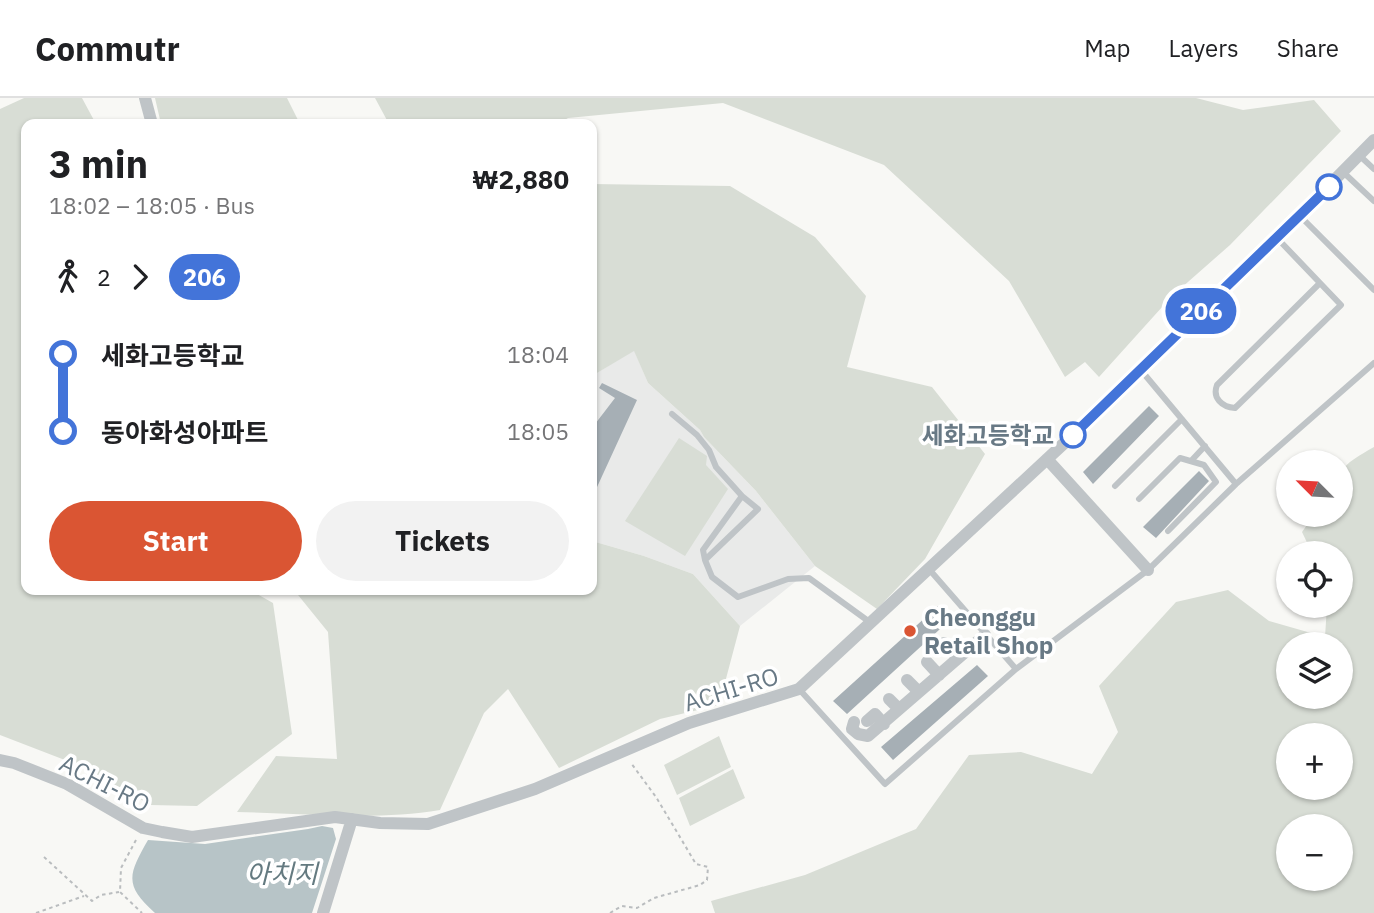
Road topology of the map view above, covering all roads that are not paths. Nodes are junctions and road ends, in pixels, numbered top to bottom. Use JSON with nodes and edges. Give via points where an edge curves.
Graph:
{"nodes":[{"id":1,"x":145,"y":98,"type":"edge"},
{"id":2,"x":151,"y":119,"type":"edge"},
{"id":3,"x":1374,"y":140,"type":"edge"},
{"id":4,"x":1360,"y":156,"type":"junction"},
{"id":5,"x":1374,"y":169,"type":"edge"},
{"id":6,"x":1343,"y":172,"type":"junction"},
{"id":7,"x":1374,"y":201,"type":"edge"},
{"id":8,"x":1300,"y":216,"type":"junction"},
{"id":9,"x":1277,"y":238,"type":"junction"},
{"id":10,"x":1320,"y":283,"type":"junction"},
{"id":11,"x":1374,"y":290,"type":"edge"},
{"id":12,"x":1374,"y":363,"type":"edge"},
{"id":13,"x":1140,"y":369,"type":"junction"},
{"id":14,"x":672,"y":414,"type":"dead end"},
{"id":15,"x":1182,"y":419,"type":"junction"},
{"id":16,"x":1205,"y":446,"type":"junction"},
{"id":17,"x":1047,"y":459,"type":"junction"},
{"id":18,"x":1191,"y":461,"type":"junction"},
{"id":19,"x":1236,"y":484,"type":"junction"},
{"id":20,"x":1115,"y":486,"type":"dead end"},
{"id":21,"x":742,"y":496,"type":"junction"},
{"id":22,"x":1139,"y":499,"type":"dead end"},
{"id":23,"x":1168,"y":531,"type":"dead end"},
{"id":24,"x":705,"y":560,"type":"junction"},
{"id":25,"x":928,"y":568,"type":"junction"},
{"id":26,"x":1148,"y":570,"type":"junction"},
{"id":27,"x":871,"y":623,"type":"junction"},
{"id":28,"x":985,"y":635,"type":"junction"},
{"id":29,"x":944,"y":643,"type":"dead end"},
{"id":30,"x":958,"y":658,"type":"junction"},
{"id":31,"x":927,"y":662,"type":"dead end"},
{"id":32,"x":1016,"y":669,"type":"junction"},
{"id":33,"x":939,"y":675,"type":"junction"},
{"id":34,"x":907,"y":680,"type":"dead end"},
{"id":35,"x":799,"y":689,"type":"junction"},
{"id":36,"x":919,"y":692,"type":"junction"},
{"id":37,"x":889,"y":699,"type":"dead end"},
{"id":38,"x":900,"y":709,"type":"junction"},
{"id":39,"x":867,"y":721,"type":"dead end"},
{"id":40,"x":854,"y":722,"type":"dead end"},
{"id":41,"x":884,"y":724,"type":"junction"},
{"id":42,"x":0,"y":760,"type":"edge"},
{"id":43,"x":352,"y":819,"type":"junction"},
{"id":44,"x":323,"y":913,"type":"edge"}],
"edges":[{"from":1,"to":2,"type":"street"},
{"from":3,"to":4,"type":"street","name":"ACHI-RO"},
{"from":4,"to":5,"type":"lane"},
{"from":4,"to":6,"type":"street","name":"ACHI-RO"},
{"from":6,"to":7,"type":"lane"},
{"from":6,"to":8,"type":"street","name":"ACHI-RO"},
{"from":8,"to":9,"type":"street","name":"ACHI-RO"},
{"from":8,"to":11,"type":"lane"},
{"from":9,"to":10,"type":"lane"},
{"from":9,"to":13,"type":"street","name":"ACHI-RO"},
{"from":10,"to":10,"type":"lane","via":[[1340,305],[1235,408],[1221,403],[1215,397],[1216,385]]},
{"from":12,"to":19,"type":"lane"},
{"from":13,"to":15,"type":"lane"},
{"from":13,"to":17,"type":"street","name":"ACHI-RO"},
{"from":14,"to":21,"type":"lane","via":[[697,435],[716,467]]},
{"from":15,"to":16,"type":"lane"},
{"from":15,"to":20,"type":"lane"},
{"from":16,"to":18,"type":"lane"},
{"from":16,"to":19,"type":"lane"},
{"from":17,"to":25,"type":"street","name":"ACHI-RO"},
{"from":17,"to":26,"type":"street"},
{"from":18,"to":22,"type":"lane","via":[[1180,458]]},
{"from":18,"to":23,"type":"lane","via":[[1204,465],[1216,482]]},
{"from":19,"to":26,"type":"lane"},
{"from":21,"to":24,"type":"lane","via":[[704,550]]},
{"from":21,"to":24,"type":"lane","via":[[758,509]]},
{"from":24,"to":27,"type":"lane","via":[[712,578],[738,597],[788,579],[809,578]]},
{"from":25,"to":27,"type":"street","name":"ACHI-RO"},
{"from":25,"to":28,"type":"lane"},
{"from":26,"to":32,"type":"lane"},
{"from":27,"to":35,"type":"street","name":"ACHI-RO"},
{"from":28,"to":30,"type":"street"},
{"from":28,"to":32,"type":"lane"},
{"from":29,"to":30,"type":"street"},
{"from":30,"to":33,"type":"street"},
{"from":31,"to":33,"type":"street"},
{"from":32,"to":35,"type":"lane","via":[[886,784]]},
{"from":33,"to":36,"type":"street"},
{"from":34,"to":36,"type":"street"},
{"from":35,"to":43,"type":"street","name":"ACHI-RO","via":[[689,723],[535,789],[428,824]]},
{"from":36,"to":38,"type":"street"},
{"from":37,"to":38,"type":"street"},
{"from":38,"to":41,"type":"street"},
{"from":39,"to":41,"type":"street","via":[[875,714]]},
{"from":40,"to":41,"type":"street","via":[[852,729],[868,736]]},
{"from":42,"to":43,"type":"street","name":"ACHI-RO","via":[[66,784],[143,828],[192,836],[334,817]]},
{"from":43,"to":44,"type":"street"}]}
